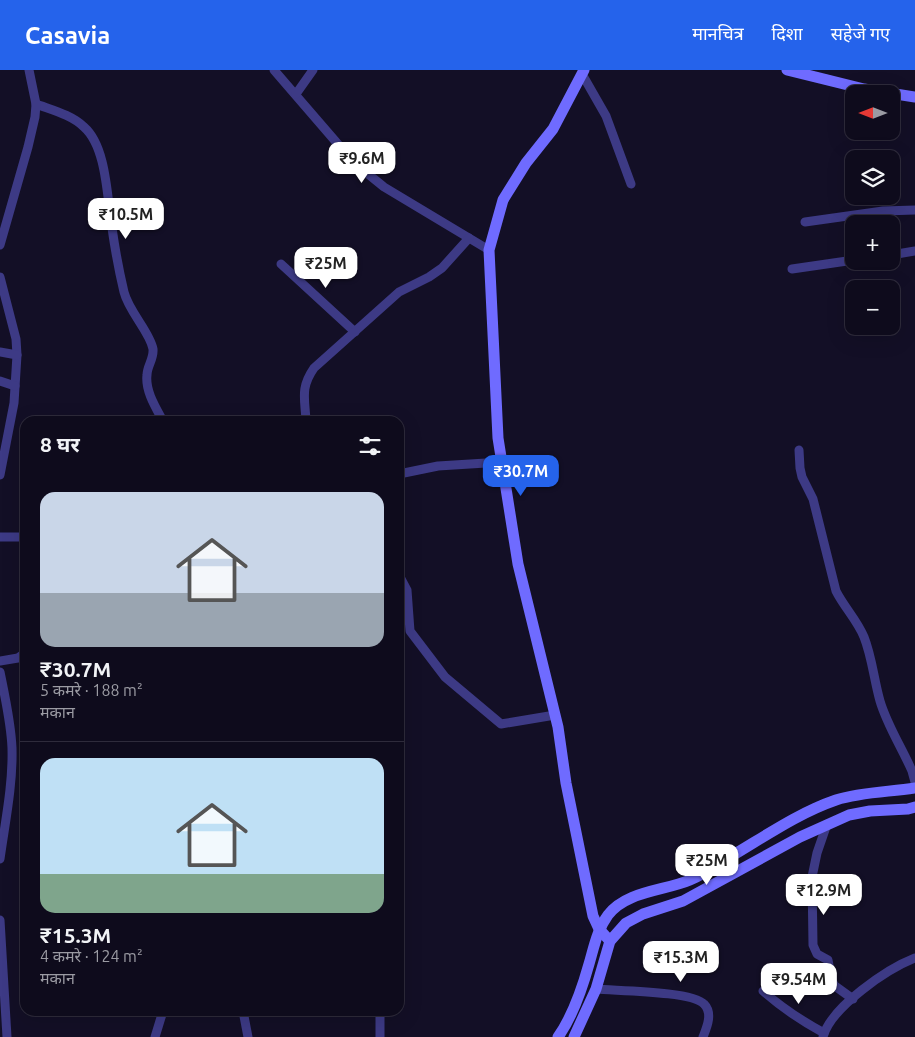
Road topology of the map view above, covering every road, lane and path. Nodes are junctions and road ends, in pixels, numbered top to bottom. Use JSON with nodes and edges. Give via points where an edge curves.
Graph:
{"nodes":[{"id":1,"x":29,"y":70,"type":"edge"},
{"id":2,"x":274,"y":70,"type":"edge"},
{"id":3,"x":313,"y":70,"type":"edge"},
{"id":4,"x":787,"y":70,"type":"edge"},
{"id":5,"x":583,"y":72,"type":"edge"},
{"id":6,"x":296,"y":94,"type":"junction"},
{"id":7,"x":915,"y":97,"type":"edge"},
{"id":8,"x":36,"y":104,"type":"junction"},
{"id":9,"x":631,"y":184,"type":"dead end"},
{"id":10,"x":915,"y":210,"type":"edge"},
{"id":11,"x":805,"y":222,"type":"dead end"},
{"id":12,"x":469,"y":238,"type":"junction"},
{"id":13,"x":0,"y":245,"type":"edge"},
{"id":14,"x":489,"y":250,"type":"junction"},
{"id":15,"x":915,"y":251,"type":"edge"},
{"id":16,"x":900,"y":254,"type":"edge"},
{"id":17,"x":845,"y":261,"type":"edge"},
{"id":18,"x":281,"y":264,"type":"dead end"},
{"id":19,"x":792,"y":269,"type":"dead end"},
{"id":20,"x":0,"y":277,"type":"edge"},
{"id":21,"x":355,"y":332,"type":"junction"},
{"id":22,"x":0,"y":352,"type":"edge"},
{"id":23,"x":17,"y":355,"type":"junction"},
{"id":24,"x":0,"y":381,"type":"edge"},
{"id":25,"x":15,"y":386,"type":"junction"},
{"id":26,"x":160,"y":416,"type":"edge"},
{"id":27,"x":306,"y":416,"type":"edge"},
{"id":28,"x":799,"y":450,"type":"dead end"},
{"id":29,"x":502,"y":462,"type":"junction"},
{"id":30,"x":404,"y":473,"type":"edge"},
{"id":31,"x":0,"y":475,"type":"edge"},
{"id":32,"x":0,"y":536,"type":"edge"},
{"id":33,"x":20,"y":537,"type":"edge"},
{"id":34,"x":404,"y":584,"type":"edge"},
{"id":35,"x":20,"y":657,"type":"edge"},
{"id":36,"x":0,"y":661,"type":"edge"},
{"id":37,"x":0,"y":672,"type":"edge"},
{"id":38,"x":555,"y":715,"type":"junction"},
{"id":39,"x":915,"y":782,"type":"edge"},
{"id":40,"x":915,"y":788,"type":"edge"},
{"id":41,"x":915,"y":806,"type":"edge"},
{"id":42,"x":827,"y":824,"type":"junction"},
{"id":43,"x":0,"y":859,"type":"edge"},
{"id":44,"x":0,"y":920,"type":"edge"},
{"id":45,"x":599,"y":929,"type":"junction"},
{"id":46,"x":610,"y":941,"type":"junction"},
{"id":47,"x":915,"y":958,"type":"edge"},
{"id":48,"x":2,"y":985,"type":"edge"},
{"id":49,"x":596,"y":989,"type":"junction"},
{"id":50,"x":763,"y":991,"type":"dead end"},
{"id":51,"x":853,"y":999,"type":"junction"},
{"id":52,"x":161,"y":1016,"type":"edge"},
{"id":53,"x":244,"y":1016,"type":"edge"},
{"id":54,"x":380,"y":1016,"type":"edge"},
{"id":55,"x":824,"y":1035,"type":"edge"},
{"id":56,"x":7,"y":1037,"type":"edge"},
{"id":57,"x":155,"y":1037,"type":"edge"},
{"id":58,"x":248,"y":1037,"type":"edge"},
{"id":59,"x":380,"y":1037,"type":"edge"},
{"id":60,"x":558,"y":1037,"type":"edge"},
{"id":61,"x":574,"y":1037,"type":"edge"},
{"id":62,"x":703,"y":1037,"type":"edge"}],
"edges":[{"from":1,"to":8,"type":"street"},
{"from":2,"to":6,"type":"street"},
{"from":3,"to":6,"type":"street"},
{"from":4,"to":7,"type":"street","via":[[864,89]]},
{"from":5,"to":9,"type":"street","via":[[606,116]]},
{"from":5,"to":14,"type":"street","via":[[553,130],[526,163],[503,200]]},
{"from":6,"to":12,"type":"street","via":[[342,150],[368,174]]},
{"from":8,"to":13,"type":"street","via":[[28,147]]},
{"from":8,"to":26,"type":"street","via":[[75,119],[93,136],[98,147],[124,294],[149,338],[152,356],[148,385]]},
{"from":10,"to":11,"type":"street"},
{"from":12,"to":14,"type":"street"},
{"from":12,"to":21,"type":"street","via":[[442,268],[399,292]]},
{"from":14,"to":29,"type":"street","via":[[498,438]]},
{"from":15,"to":16,"type":"street"},
{"from":17,"to":19,"type":"street"},
{"from":18,"to":21,"type":"street"},
{"from":20,"to":23,"type":"street"},
{"from":21,"to":27,"type":"street","via":[[306,379]]},
{"from":22,"to":23,"type":"street"},
{"from":23,"to":25,"type":"street"},
{"from":24,"to":25,"type":"street"},
{"from":25,"to":31,"type":"street"},
{"from":28,"to":39,"type":"street","via":[[802,477],[814,499],[836,591],[864,636],[880,701]]},
{"from":29,"to":30,"type":"street","via":[[438,466]]},
{"from":29,"to":38,"type":"street","via":[[518,564]]},
{"from":32,"to":33,"type":"street"},
{"from":34,"to":38,"type":"street","via":[[410,631],[446,677],[500,724]]},
{"from":35,"to":36,"type":"street"},
{"from":37,"to":43,"type":"street","via":[[10,725],[12,772]]},
{"from":38,"to":45,"type":"street","via":[[592,916]]},
{"from":40,"to":45,"type":"street","via":[[860,794],[810,811],[691,879],[620,903]]},
{"from":41,"to":42,"type":"street","via":[[863,812]]},
{"from":42,"to":46,"type":"street","via":[[683,901],[626,923]]},
{"from":42,"to":51,"type":"street","via":[[812,877],[813,944],[817,954],[828,960],[835,986]]},
{"from":44,"to":48,"type":"street"},
{"from":45,"to":46,"type":"street"},
{"from":45,"to":60,"type":"street","via":[[582,989]]},
{"from":46,"to":49,"type":"street"},
{"from":47,"to":51,"type":"street","via":[[868,985]]},
{"from":48,"to":56,"type":"street"},
{"from":49,"to":61,"type":"street"},
{"from":49,"to":62,"type":"street","via":[[695,998],[705,1004],[708,1011],[709,1021]]},
{"from":50,"to":55,"type":"street"},
{"from":51,"to":55,"type":"street","via":[[838,1012]]},
{"from":52,"to":57,"type":"street"},
{"from":53,"to":58,"type":"street"},
{"from":54,"to":59,"type":"street"}]}
